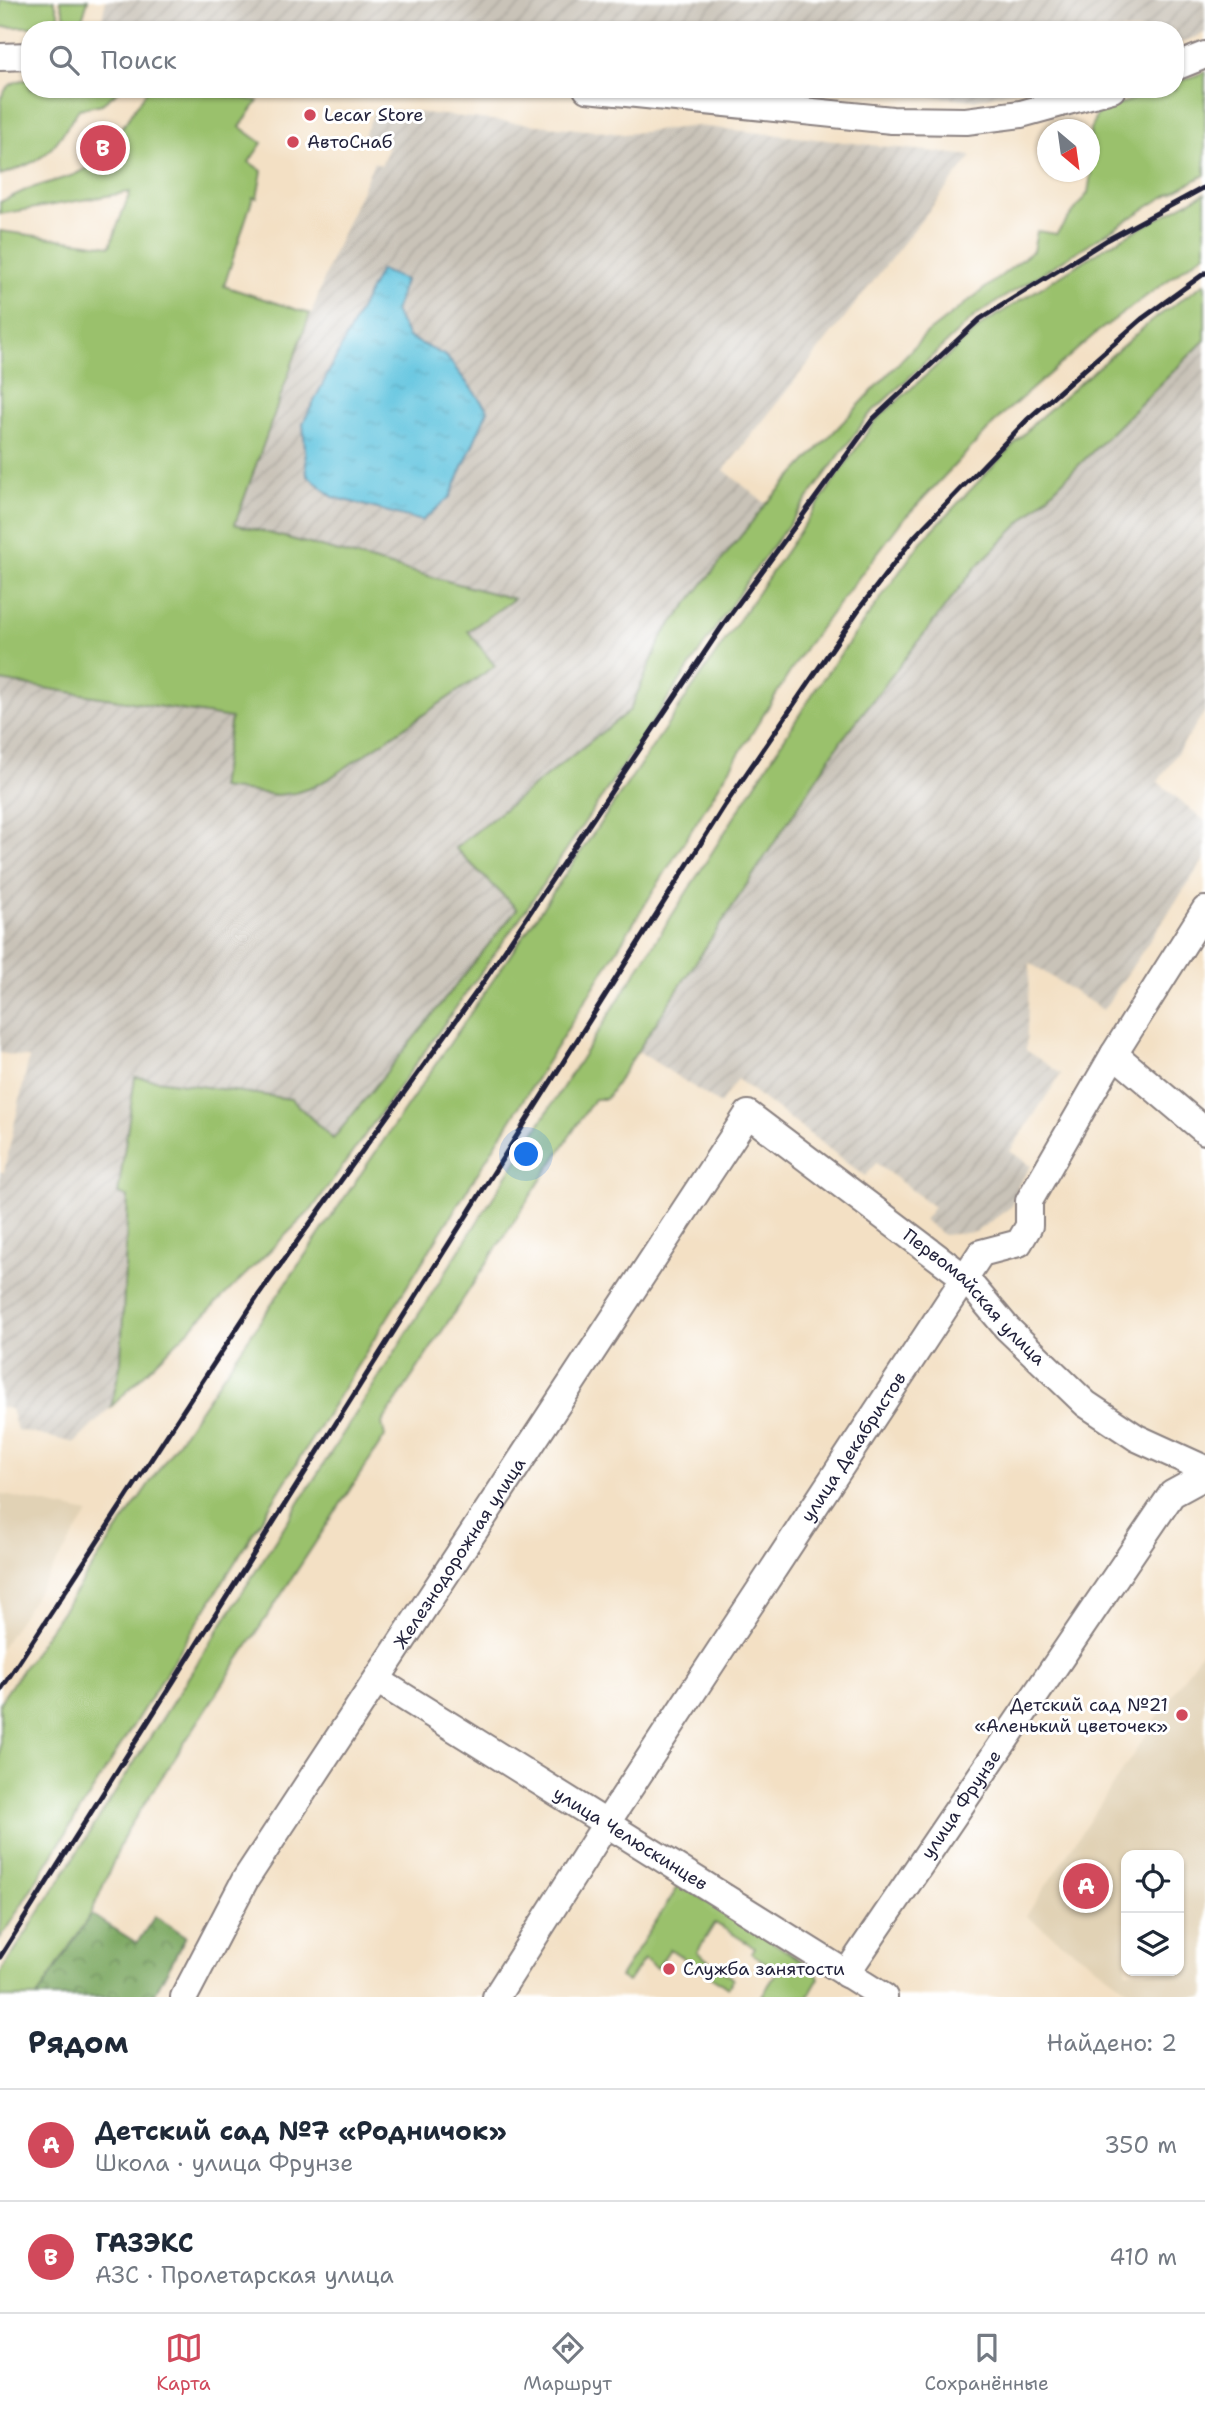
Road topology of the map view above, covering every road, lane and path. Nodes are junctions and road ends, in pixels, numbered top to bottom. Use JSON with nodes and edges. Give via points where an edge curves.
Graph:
{"nodes":[{"id":1,"x":1205,"y":55,"type":"edge"},
{"id":2,"x":0,"y":57,"type":"edge"},
{"id":3,"x":21,"y":57,"type":"edge"},
{"id":4,"x":1184,"y":63,"type":"edge"},
{"id":5,"x":676,"y":98,"type":"edge"},
{"id":6,"x":1079,"y":98,"type":"edge"},
{"id":7,"x":1205,"y":910,"type":"edge"},
{"id":8,"x":1114,"y":1054,"type":"junction"},
{"id":9,"x":748,"y":1114,"type":"joint"},
{"id":10,"x":1205,"y":1131,"type":"edge"},
{"id":11,"x":965,"y":1278,"type":"junction"},
{"id":12,"x":1205,"y":1469,"type":"edge"},
{"id":13,"x":1205,"y":1476,"type":"edge"},
{"id":14,"x":377,"y":1680,"type":"junction"},
{"id":15,"x":607,"y":1824,"type":"junction"},
{"id":16,"x":846,"y":1974,"type":"junction"},
{"id":17,"x":184,"y":1997,"type":"edge"},
{"id":18,"x":496,"y":1997,"type":"edge"},
{"id":19,"x":884,"y":1997,"type":"edge"}],
"edges":[{"from":1,"to":4,"type":"street"},
{"from":2,"to":3,"type":"street"},
{"from":5,"to":6,"type":"street","via":[[892,120],[966,121],[1021,114]]},
{"from":7,"to":8,"type":"street","name":"улица Декабристов"},
{"from":8,"to":10,"type":"street"},
{"from":8,"to":11,"type":"street","name":"улица Декабристов","via":[[1029,1201],[1030,1226],[1019,1243],[981,1253]]},
{"from":9,"to":11,"type":"street","name":"Первомайская улица"},
{"from":9,"to":14,"type":"street","name":"Железнодорожная улица"},
{"from":11,"to":12,"type":"street","name":"Первомайская улица","via":[[1007,1328],[1086,1404],[1137,1438]]},
{"from":11,"to":15,"type":"street","name":"улица Декабристов"},
{"from":13,"to":16,"type":"street","name":"улица Фрунзе","via":[[1172,1494]]},
{"from":14,"to":15,"type":"street","name":"улица Челюскинцев"},
{"from":14,"to":17,"type":"street","name":"Железнодорожная улица","via":[[246,1880]]},
{"from":15,"to":16,"type":"street","name":"улица Челюскинцев"},
{"from":15,"to":18,"type":"street","name":"улица Декабристов"},
{"from":16,"to":19,"type":"street","name":"улица Челюскинцев"}]}
